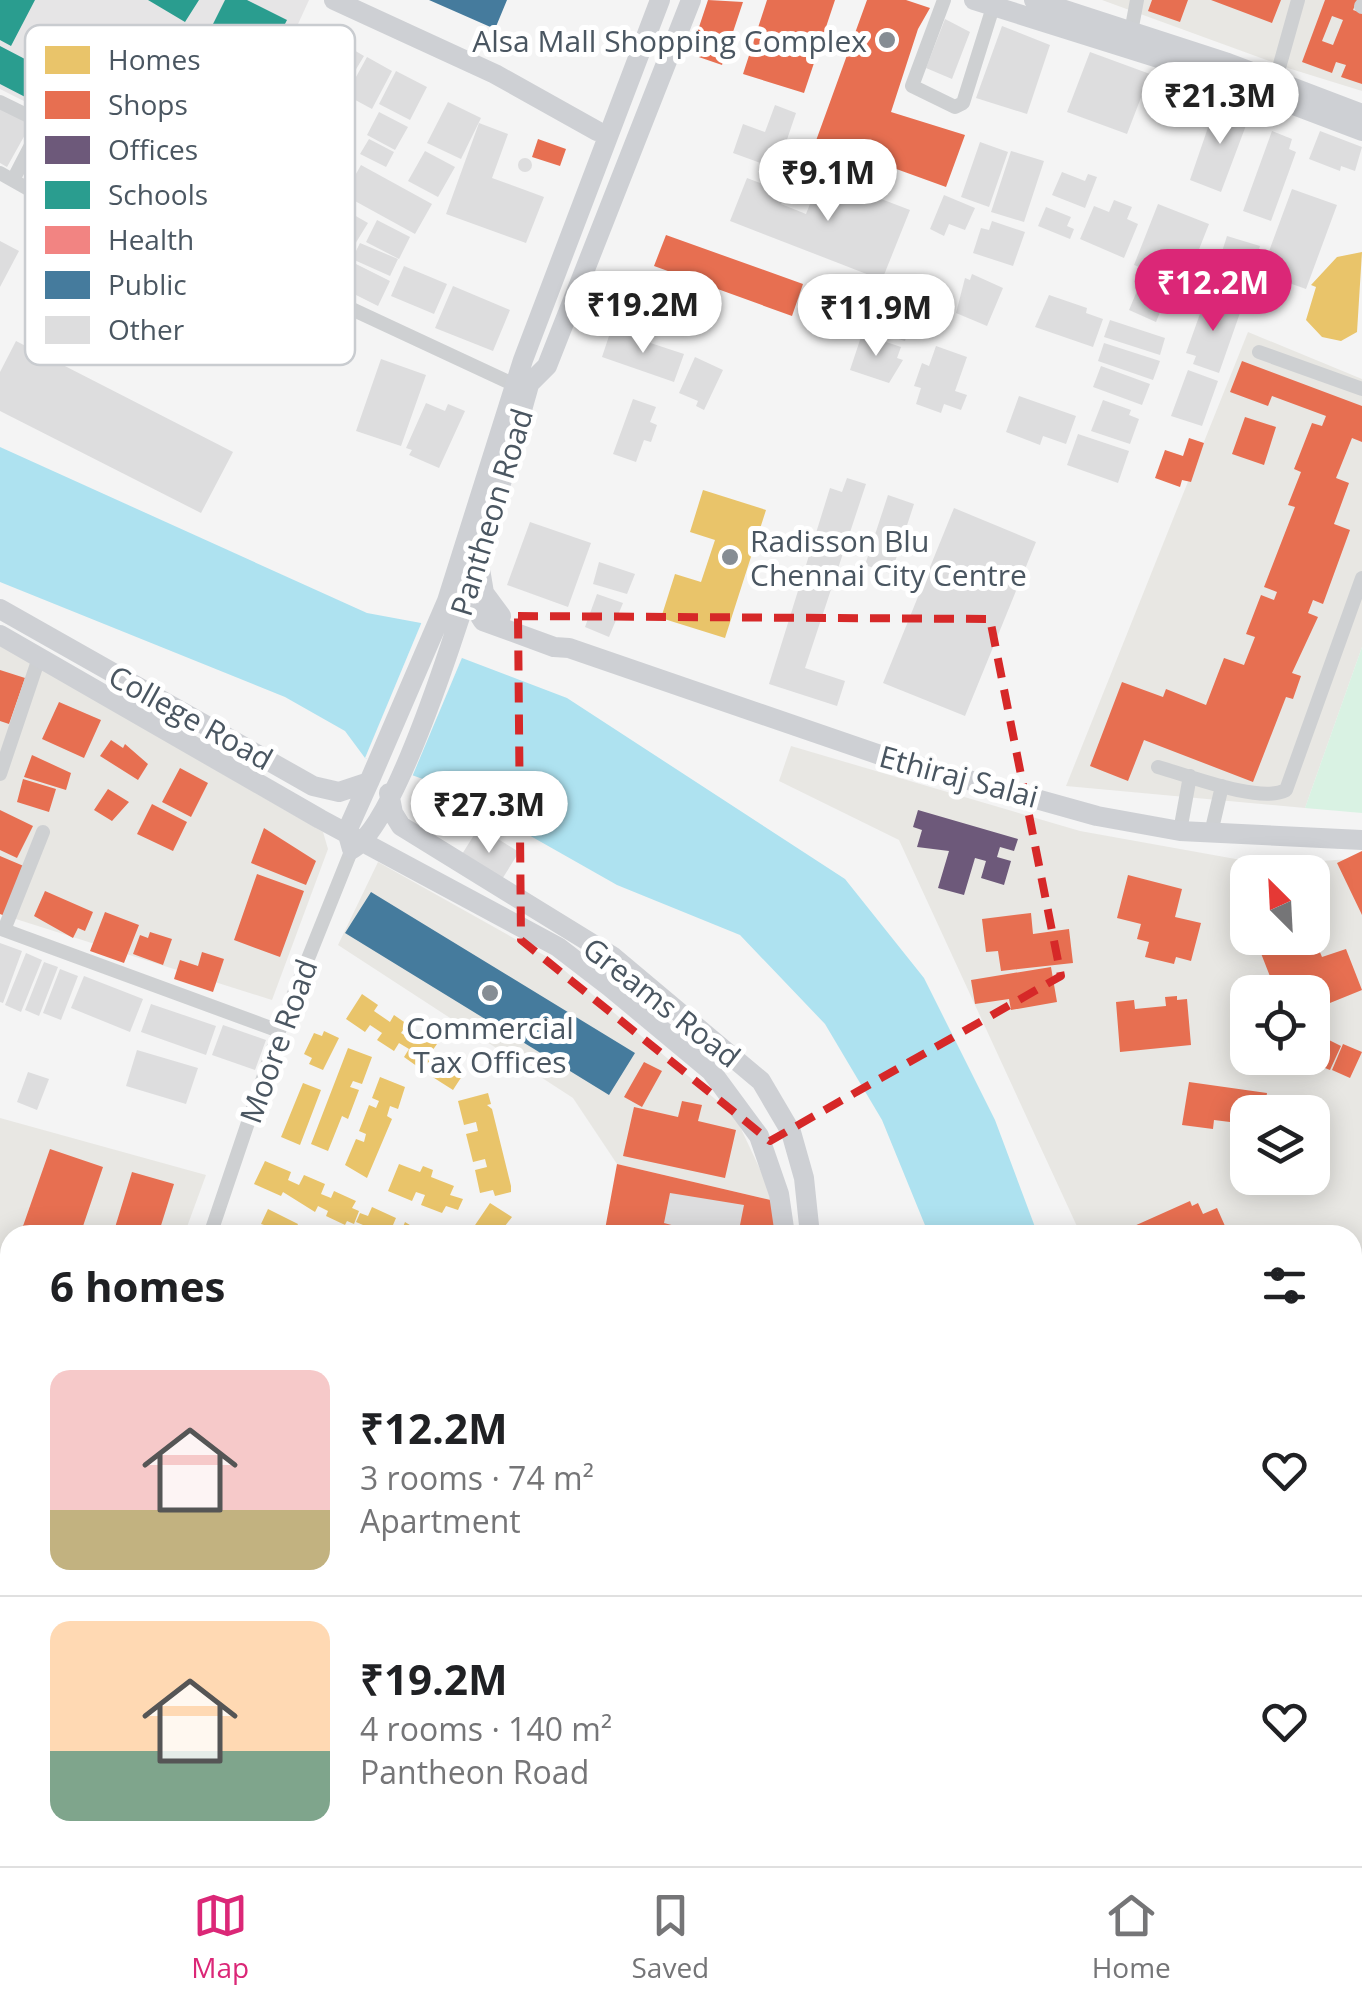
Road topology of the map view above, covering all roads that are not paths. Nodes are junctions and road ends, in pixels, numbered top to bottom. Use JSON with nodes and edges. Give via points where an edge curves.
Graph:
{"nodes":[{"id":1,"x":334,"y":0,"type":"edge"},
{"id":2,"x":650,"y":0,"type":"edge"},
{"id":3,"x":660,"y":0,"type":"edge"},
{"id":4,"x":674,"y":0,"type":"edge"},
{"id":5,"x":691,"y":0,"type":"edge"},
{"id":6,"x":944,"y":0,"type":"edge"},
{"id":7,"x":1034,"y":0,"type":"edge"},
{"id":8,"x":1137,"y":0,"type":"edge"},
{"id":9,"x":1298,"y":0,"type":"edge"},
{"id":10,"x":982,"y":2,"type":"edge"},
{"id":11,"x":1131,"y":32,"type":"junction"},
{"id":12,"x":1274,"y":82,"type":"junction"},
{"id":13,"x":0,"y":102,"type":"edge"},
{"id":14,"x":1362,"y":114,"type":"edge"},
{"id":15,"x":25,"y":115,"type":"edge"},
{"id":16,"x":597,"y":131,"type":"junction"},
{"id":17,"x":1362,"y":131,"type":"edge"},
{"id":18,"x":25,"y":149,"type":"edge"},
{"id":19,"x":6,"y":177,"type":"edge"},
{"id":20,"x":355,"y":302,"type":"edge"},
{"id":21,"x":1259,"y":352,"type":"dead end"},
{"id":22,"x":524,"y":375,"type":"junction"},
{"id":23,"x":1362,"y":389,"type":"edge"},
{"id":24,"x":479,"y":566,"type":"junction"},
{"id":25,"x":1362,"y":578,"type":"edge"},
{"id":26,"x":462,"y":607,"type":"junction"},
{"id":27,"x":0,"y":609,"type":"edge"},
{"id":28,"x":501,"y":616,"type":"junction"},
{"id":29,"x":447,"y":626,"type":"junction"},
{"id":30,"x":0,"y":635,"type":"edge"},
{"id":31,"x":569,"y":648,"type":"junction"},
{"id":32,"x":39,"y":658,"type":"junction"},
{"id":33,"x":1158,"y":766,"type":"dead end"},
{"id":34,"x":373,"y":772,"type":"junction"},
{"id":35,"x":0,"y":774,"type":"edge"},
{"id":36,"x":1190,"y":776,"type":"junction"},
{"id":37,"x":1222,"y":786,"type":"junction"},
{"id":38,"x":390,"y":793,"type":"junction"},
{"id":39,"x":43,"y":832,"type":"dead end"},
{"id":40,"x":1180,"y":832,"type":"junction"},
{"id":41,"x":1212,"y":833,"type":"junction"},
{"id":42,"x":355,"y":840,"type":"junction"},
{"id":43,"x":1362,"y":840,"type":"edge"},
{"id":44,"x":279,"y":1031,"type":"junction"},
{"id":45,"x":213,"y":1225,"type":"edge"},
{"id":46,"x":784,"y":1225,"type":"edge"},
{"id":47,"x":809,"y":1225,"type":"edge"}],
"edges":[{"from":1,"to":16,"type":"main road","via":[[496,74]]},
{"from":2,"to":16,"type":"main road"},
{"from":3,"to":22,"type":"main road"},
{"from":4,"to":22,"type":"main road","name":"Pantheon Road"},
{"from":5,"to":22,"type":"main road","via":[[546,366]]},
{"from":6,"to":10,"type":"street","via":[[912,86],[956,106],[963,102]]},
{"from":7,"to":11,"type":"main road"},
{"from":8,"to":11,"type":"street"},
{"from":9,"to":12,"type":"street"},
{"from":10,"to":17,"type":"main road","via":[[1222,78]]},
{"from":11,"to":12,"type":"main road"},
{"from":12,"to":14,"type":"main road"},
{"from":13,"to":15,"type":"street"},
{"from":16,"to":22,"type":"main road","via":[[512,364]]},
{"from":18,"to":19,"type":"street"},
{"from":20,"to":22,"type":"street"},
{"from":21,"to":23,"type":"street"},
{"from":22,"to":24,"type":"main road","name":"Pantheon Road"},
{"from":22,"to":26,"type":"main road"},
{"from":24,"to":26,"type":"main road","name":"Pantheon Road"},
{"from":24,"to":28,"type":"main road","via":[[484,593]]},
{"from":25,"to":37,"type":"street","via":[[1286,790]]},
{"from":26,"to":28,"type":"main road","name":"Ethiraj Salai"},
{"from":26,"to":29,"type":"main road","name":"Pantheon Road"},
{"from":26,"to":31,"type":"main road","name":"Ethiraj Salai","via":[[484,621]]},
{"from":27,"to":34,"type":"main road","name":"College Road","via":[[313,786],[339,792]]},
{"from":28,"to":31,"type":"main road","name":"Ethiraj Salai"},
{"from":29,"to":34,"type":"main road"},
{"from":29,"to":38,"type":"main road"},
{"from":30,"to":32,"type":"main road","name":"College Road"},
{"from":31,"to":40,"type":"main road","name":"Ethiraj Salai","via":[[882,756],[1097,816]]},
{"from":32,"to":35,"type":"street"},
{"from":32,"to":42,"type":"main road","name":"College Road"},
{"from":33,"to":36,"type":"street"},
{"from":34,"to":42,"type":"main road"},
{"from":36,"to":37,"type":"street"},
{"from":36,"to":40,"type":"street"},
{"from":37,"to":41,"type":"street"},
{"from":38,"to":42,"type":"main road"},
{"from":38,"to":47,"type":"main road","name":"Greams Road","via":[[402,826],[612,956],[761,1081],[791,1132]]},
{"from":39,"to":44,"type":"street","via":[[4,930]]},
{"from":40,"to":41,"type":"main road","name":"Ethiraj Salai"},
{"from":41,"to":43,"type":"main road","name":"Ethiraj Salai"},
{"from":42,"to":44,"type":"street","name":"Moore Road"},
{"from":42,"to":46,"type":"main road","name":"Greams Road","via":[[558,947],[711,1071],[759,1136]]},
{"from":44,"to":45,"type":"street","name":"Moore Road"}]}
